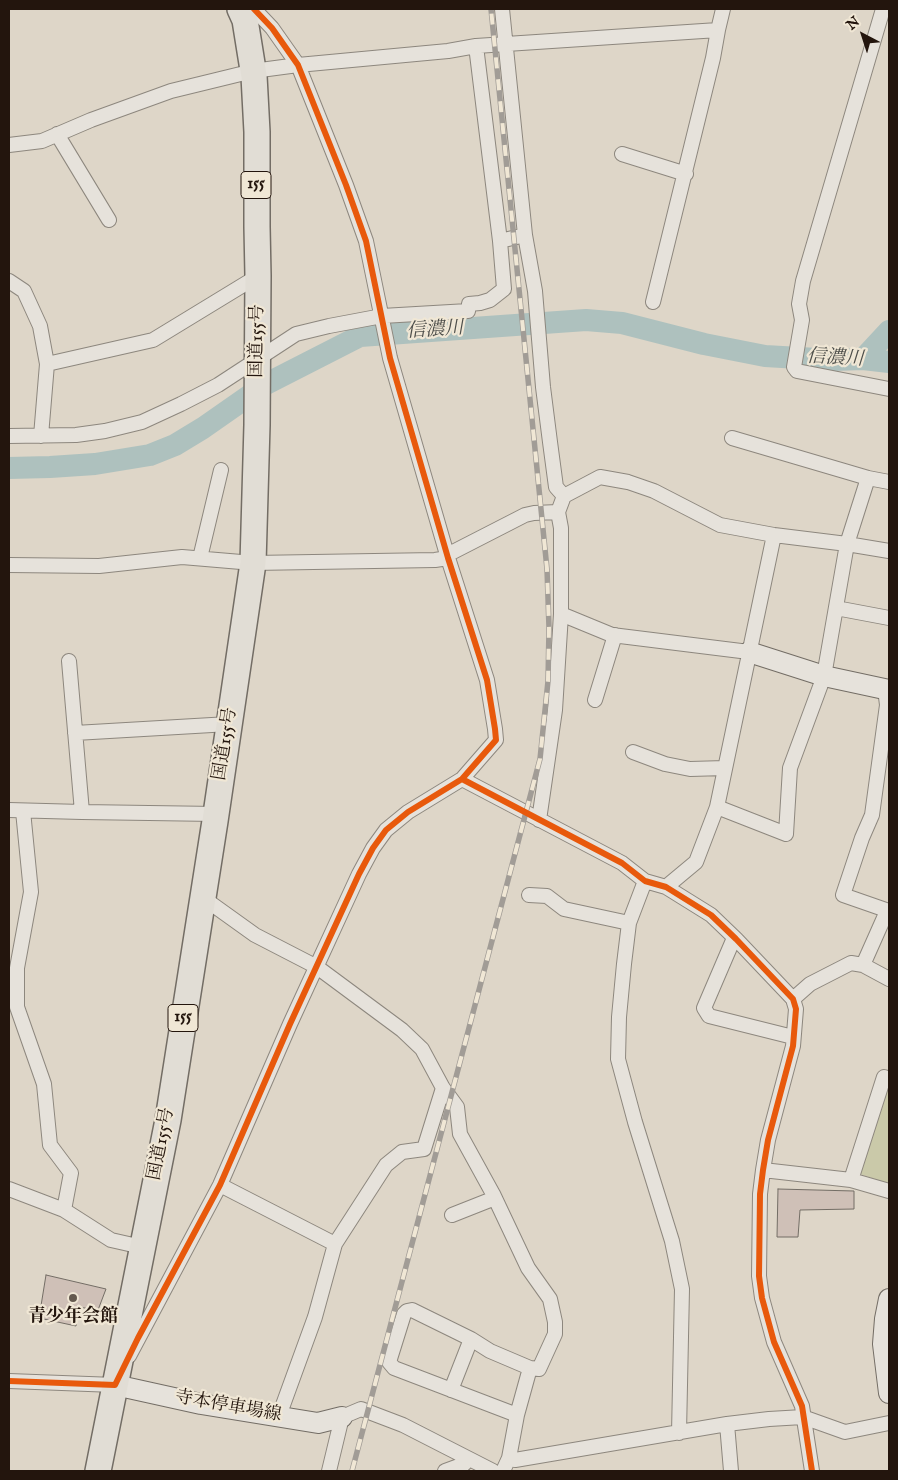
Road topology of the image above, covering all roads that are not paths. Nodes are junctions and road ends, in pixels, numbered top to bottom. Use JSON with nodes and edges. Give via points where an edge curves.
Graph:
{"nodes":[{"id":1,"x":240,"y":9,"type":"edge"},
{"id":2,"x":254,"y":9,"type":"edge"},
{"id":3,"x":502,"y":9,"type":"edge"},
{"id":4,"x":723,"y":9,"type":"edge"},
{"id":5,"x":883,"y":9,"type":"edge"},
{"id":6,"x":718,"y":30,"type":"junction"},
{"id":7,"x":505,"y":45,"type":"junction"},
{"id":8,"x":476,"y":46,"type":"junction"},
{"id":9,"x":298,"y":65,"type":"junction"},
{"id":10,"x":253,"y":71,"type":"junction"},
{"id":11,"x":57,"y":134,"type":"junction"},
{"id":12,"x":9,"y":145,"type":"edge"},
{"id":13,"x":622,"y":154,"type":"dead end"},
{"id":14,"x":686,"y":174,"type":"junction"},
{"id":15,"x":109,"y":220,"type":"dead end"},
{"id":16,"x":525,"y":235,"type":"junction"},
{"id":17,"x":500,"y":241,"type":"junction"},
{"id":18,"x":258,"y":276,"type":"junction"},
{"id":19,"x":9,"y":281,"type":"edge"},
{"id":20,"x":653,"y":302,"type":"dead end"},
{"id":21,"x":382,"y":320,"type":"junction"},
{"id":22,"x":257,"y":361,"type":"junction"},
{"id":23,"x":47,"y":364,"type":"junction"},
{"id":24,"x":889,"y":389,"type":"edge"},
{"id":25,"x":9,"y":436,"type":"edge"},
{"id":26,"x":41,"y":436,"type":"junction"},
{"id":27,"x":732,"y":438,"type":"dead end"},
{"id":28,"x":221,"y":470,"type":"dead end"},
{"id":29,"x":868,"y":478,"type":"junction"},
{"id":30,"x":889,"y":482,"type":"edge"},
{"id":31,"x":564,"y":496,"type":"junction"},
{"id":32,"x":558,"y":512,"type":"junction"},
{"id":33,"x":774,"y":535,"type":"junction"},
{"id":34,"x":847,"y":544,"type":"junction"},
{"id":35,"x":889,"y":552,"type":"edge"},
{"id":36,"x":447,"y":556,"type":"junction"},
{"id":37,"x":200,"y":558,"type":"junction"},
{"id":38,"x":253,"y":563,"type":"junction"},
{"id":39,"x":9,"y":565,"type":"edge"},
{"id":40,"x":836,"y":608,"type":"junction"},
{"id":41,"x":561,"y":614,"type":"junction"},
{"id":42,"x":889,"y":618,"type":"edge"},
{"id":43,"x":615,"y":635,"type":"junction"},
{"id":44,"x":749,"y":652,"type":"junction"},
{"id":45,"x":69,"y":661,"type":"dead end"},
{"id":46,"x":824,"y":676,"type":"junction"},
{"id":47,"x":887,"y":689,"type":"edge"},
{"id":48,"x":595,"y":700,"type":"dead end"},
{"id":49,"x":229,"y":724,"type":"junction"},
{"id":50,"x":76,"y":733,"type":"junction"},
{"id":51,"x":632,"y":752,"type":"dead end"},
{"id":52,"x":725,"y":768,"type":"junction"},
{"id":53,"x":462,"y":779,"type":"junction"},
{"id":54,"x":717,"y":807,"type":"junction"},
{"id":55,"x":9,"y":810,"type":"edge"},
{"id":56,"x":23,"y":811,"type":"junction"},
{"id":57,"x":82,"y":812,"type":"junction"},
{"id":58,"x":216,"y":814,"type":"junction"},
{"id":59,"x":539,"y":820,"type":"junction"},
{"id":60,"x":645,"y":881,"type":"junction"},
{"id":61,"x":666,"y":886,"type":"junction"},
{"id":62,"x":530,"y":896,"type":"dead end"},
{"id":63,"x":202,"y":897,"type":"junction"},
{"id":64,"x":888,"y":911,"type":"edge"},
{"id":65,"x":629,"y":923,"type":"junction"},
{"id":66,"x":734,"y":938,"type":"junction"},
{"id":67,"x":864,"y":965,"type":"junction"},
{"id":68,"x":13,"y":967,"type":"edge"},
{"id":69,"x":317,"y":967,"type":"junction"},
{"id":70,"x":889,"y":979,"type":"edge"},
{"id":71,"x":793,"y":999,"type":"junction"},
{"id":72,"x":793,"y":1037,"type":"junction"},
{"id":73,"x":889,"y":1079,"type":"edge"},
{"id":74,"x":443,"y":1088,"type":"junction"},
{"id":75,"x":763,"y":1170,"type":"junction"},
{"id":76,"x":851,"y":1180,"type":"junction"},
{"id":77,"x":220,"y":1184,"type":"junction"},
{"id":78,"x":9,"y":1190,"type":"edge"},
{"id":79,"x":889,"y":1191,"type":"edge"},
{"id":80,"x":495,"y":1198,"type":"junction"},
{"id":81,"x":64,"y":1210,"type":"junction"},
{"id":82,"x":452,"y":1215,"type":"dead end"},
{"id":83,"x":335,"y":1244,"type":"junction"},
{"id":84,"x":142,"y":1247,"type":"junction"},
{"id":85,"x":889,"y":1299,"type":"edge"},
{"id":86,"x":471,"y":1339,"type":"junction"},
{"id":87,"x":530,"y":1368,"type":"junction"},
{"id":88,"x":9,"y":1381,"type":"edge"},
{"id":89,"x":115,"y":1384,"type":"junction"},
{"id":90,"x":451,"y":1390,"type":"junction"},
{"id":91,"x":889,"y":1392,"type":"edge"},
{"id":92,"x":517,"y":1415,"type":"junction"},
{"id":93,"x":279,"y":1416,"type":"junction"},
{"id":94,"x":342,"y":1417,"type":"junction"},
{"id":95,"x":803,"y":1417,"type":"junction"},
{"id":96,"x":889,"y":1423,"type":"edge"},
{"id":97,"x":727,"y":1424,"type":"junction"},
{"id":98,"x":679,"y":1433,"type":"junction"},
{"id":99,"x":509,"y":1458,"type":"junction"},
{"id":100,"x":469,"y":1459,"type":"junction"},
{"id":101,"x":98,"y":1471,"type":"edge"},
{"id":102,"x":329,"y":1471,"type":"edge"},
{"id":103,"x":445,"y":1471,"type":"edge"},
{"id":104,"x":493,"y":1471,"type":"edge"},
{"id":105,"x":503,"y":1471,"type":"edge"},
{"id":106,"x":732,"y":1471,"type":"edge"},
{"id":107,"x":812,"y":1471,"type":"edge"}],
"edges":[{"from":1,"to":10,"type":"highway","name":"国道155号","number":"155"},
{"from":2,"to":9,"type":"street"},
{"from":3,"to":7,"type":"street"},
{"from":4,"to":6,"type":"street"},
{"from":5,"to":24,"type":"street","via":[[803,281],[799,304],[802,320],[794,367],[797,371]]},
{"from":6,"to":7,"type":"street"},
{"from":6,"to":14,"type":"street"},
{"from":7,"to":8,"type":"street"},
{"from":7,"to":16,"type":"street"},
{"from":8,"to":9,"type":"street"},
{"from":8,"to":17,"type":"street"},
{"from":9,"to":10,"type":"street"},
{"from":9,"to":21,"type":"street","via":[[366,240]]},
{"from":10,"to":11,"type":"street","via":[[171,91]]},
{"from":10,"to":18,"type":"highway","name":"国道155号","number":"155","via":[[257,132]]},
{"from":11,"to":12,"type":"street","via":[[42,141]]},
{"from":11,"to":15,"type":"street"},
{"from":13,"to":14,"type":"street"},
{"from":14,"to":20,"type":"street"},
{"from":16,"to":17,"type":"street"},
{"from":16,"to":31,"type":"street","via":[[535,291],[556,486]]},
{"from":17,"to":21,"type":"street","via":[[504,289],[490,300],[469,304],[468,311]]},
{"from":18,"to":22,"type":"highway","name":"国道155号","number":"155"},
{"from":18,"to":23,"type":"street","via":[[153,340]]},
{"from":19,"to":23,"type":"street","via":[[24,291],[40,326]]},
{"from":21,"to":22,"type":"street","via":[[328,326],[296,334]]},
{"from":21,"to":36,"type":"street"},
{"from":22,"to":26,"type":"street","via":[[142,422],[86,434]]},
{"from":22,"to":38,"type":"highway","name":"国道155号","number":"155"},
{"from":23,"to":26,"type":"street"},
{"from":25,"to":26,"type":"street"},
{"from":27,"to":29,"type":"street"},
{"from":28,"to":37,"type":"street"},
{"from":29,"to":30,"type":"street"},
{"from":29,"to":34,"type":"street"},
{"from":31,"to":32,"type":"street"},
{"from":31,"to":33,"type":"street","via":[[600,477],[628,482],[654,491],[720,525]]},
{"from":32,"to":36,"type":"street","via":[[525,516]]},
{"from":32,"to":41,"type":"street","via":[[562,528]]},
{"from":33,"to":34,"type":"street"},
{"from":33,"to":44,"type":"street"},
{"from":34,"to":35,"type":"street"},
{"from":34,"to":40,"type":"street"},
{"from":36,"to":38,"type":"street","via":[[435,560]]},
{"from":36,"to":53,"type":"street","via":[[487,680],[496,740]]},
{"from":37,"to":38,"type":"street"},
{"from":37,"to":39,"type":"street","via":[[99,566]]},
{"from":38,"to":49,"type":"highway","name":"国道155号","number":"155"},
{"from":40,"to":42,"type":"street"},
{"from":40,"to":46,"type":"street"},
{"from":41,"to":43,"type":"street"},
{"from":41,"to":59,"type":"street","via":[[555,710]]},
{"from":43,"to":44,"type":"street"},
{"from":43,"to":48,"type":"street"},
{"from":44,"to":46,"type":"street"},
{"from":44,"to":52,"type":"street"},
{"from":45,"to":50,"type":"street"},
{"from":46,"to":47,"type":"street"},
{"from":46,"to":54,"type":"street","via":[[790,768],[786,834]]},
{"from":47,"to":64,"type":"street","via":[[872,815],[843,895]]},
{"from":49,"to":50,"type":"street"},
{"from":49,"to":58,"type":"highway","name":"国道155号","number":"155"},
{"from":50,"to":57,"type":"street"},
{"from":51,"to":52,"type":"street","via":[[690,769]]},
{"from":52,"to":54,"type":"street"},
{"from":53,"to":59,"type":"street"},
{"from":53,"to":69,"type":"street","via":[[408,812],[386,830],[359,874]]},
{"from":54,"to":61,"type":"street","via":[[696,862]]},
{"from":55,"to":56,"type":"street"},
{"from":56,"to":57,"type":"street"},
{"from":56,"to":68,"type":"street","via":[[31,892]]},
{"from":57,"to":58,"type":"street"},
{"from":58,"to":63,"type":"highway","name":"国道155号","number":"155"},
{"from":59,"to":60,"type":"street","via":[[622,863]]},
{"from":60,"to":61,"type":"street"},
{"from":60,"to":65,"type":"street"},
{"from":61,"to":66,"type":"street","via":[[711,915]]},
{"from":62,"to":65,"type":"street","via":[[547,896],[564,909]]},
{"from":63,"to":69,"type":"street","via":[[255,935]]},
{"from":63,"to":84,"type":"highway","name":"国道155号","number":"155","via":[[168,1120]]},
{"from":64,"to":67,"type":"street"},
{"from":65,"to":98,"type":"street","via":[[618,1059],[672,1241],[682,1288]]},
{"from":66,"to":71,"type":"street"},
{"from":66,"to":72,"type":"street","via":[[704,1008],[709,1016]]},
{"from":67,"to":70,"type":"street"},
{"from":67,"to":71,"type":"street","via":[[851,963],[810,984]]},
{"from":68,"to":81,"type":"street","via":[[17,1007],[44,1084],[50,1145],[71,1174]]},
{"from":69,"to":74,"type":"street","via":[[402,1030],[422,1049]]},
{"from":69,"to":77,"type":"street"},
{"from":71,"to":72,"type":"street","via":[[796,1009]]},
{"from":72,"to":75,"type":"street"},
{"from":73,"to":76,"type":"street","via":[[884,1077]]},
{"from":74,"to":80,"type":"street","via":[[457,1107],[460,1134]]},
{"from":74,"to":83,"type":"street","via":[[424,1149],[402,1152],[386,1165]]},
{"from":75,"to":76,"type":"street"},
{"from":75,"to":95,"type":"street","via":[[758,1276],[774,1342],[802,1406]]},
{"from":76,"to":79,"type":"street"},
{"from":77,"to":83,"type":"street"},
{"from":77,"to":89,"type":"street"},
{"from":78,"to":81,"type":"street"},
{"from":80,"to":82,"type":"street"},
{"from":80,"to":87,"type":"street","via":[[528,1268],[550,1299],[555,1322],[555,1334],[539,1369]]},
{"from":81,"to":84,"type":"street","via":[[111,1240]]},
{"from":83,"to":93,"type":"street","via":[[315,1317]]},
{"from":84,"to":89,"type":"highway","name":"国道155号","number":"155"},
{"from":85,"to":91,"type":"street","via":[[883,1344]]},
{"from":86,"to":87,"type":"street"},
{"from":86,"to":90,"type":"street"},
{"from":86,"to":90,"type":"street","via":[[412,1310],[404,1314],[389,1362],[394,1368]]},
{"from":87,"to":92,"type":"street"},
{"from":88,"to":89,"type":"street"},
{"from":89,"to":93,"type":"street","name":"寺本停車場線","via":[[201,1404]]},
{"from":89,"to":101,"type":"highway","name":"国道155号","number":"155"},
{"from":90,"to":92,"type":"street"},
{"from":92,"to":99,"type":"street"},
{"from":93,"to":94,"type":"street","name":"寺本停車場線","via":[[318,1423]]},
{"from":94,"to":100,"type":"street","via":[[361,1409],[368,1411]]},
{"from":94,"to":102,"type":"street"},
{"from":95,"to":96,"type":"street","via":[[845,1432]]},
{"from":95,"to":97,"type":"street"},
{"from":95,"to":107,"type":"street"},
{"from":97,"to":98,"type":"street"},
{"from":97,"to":106,"type":"street"},
{"from":98,"to":99,"type":"street","via":[[515,1460]]},
{"from":99,"to":105,"type":"street"},
{"from":100,"to":103,"type":"street"},
{"from":100,"to":104,"type":"street"}]}
